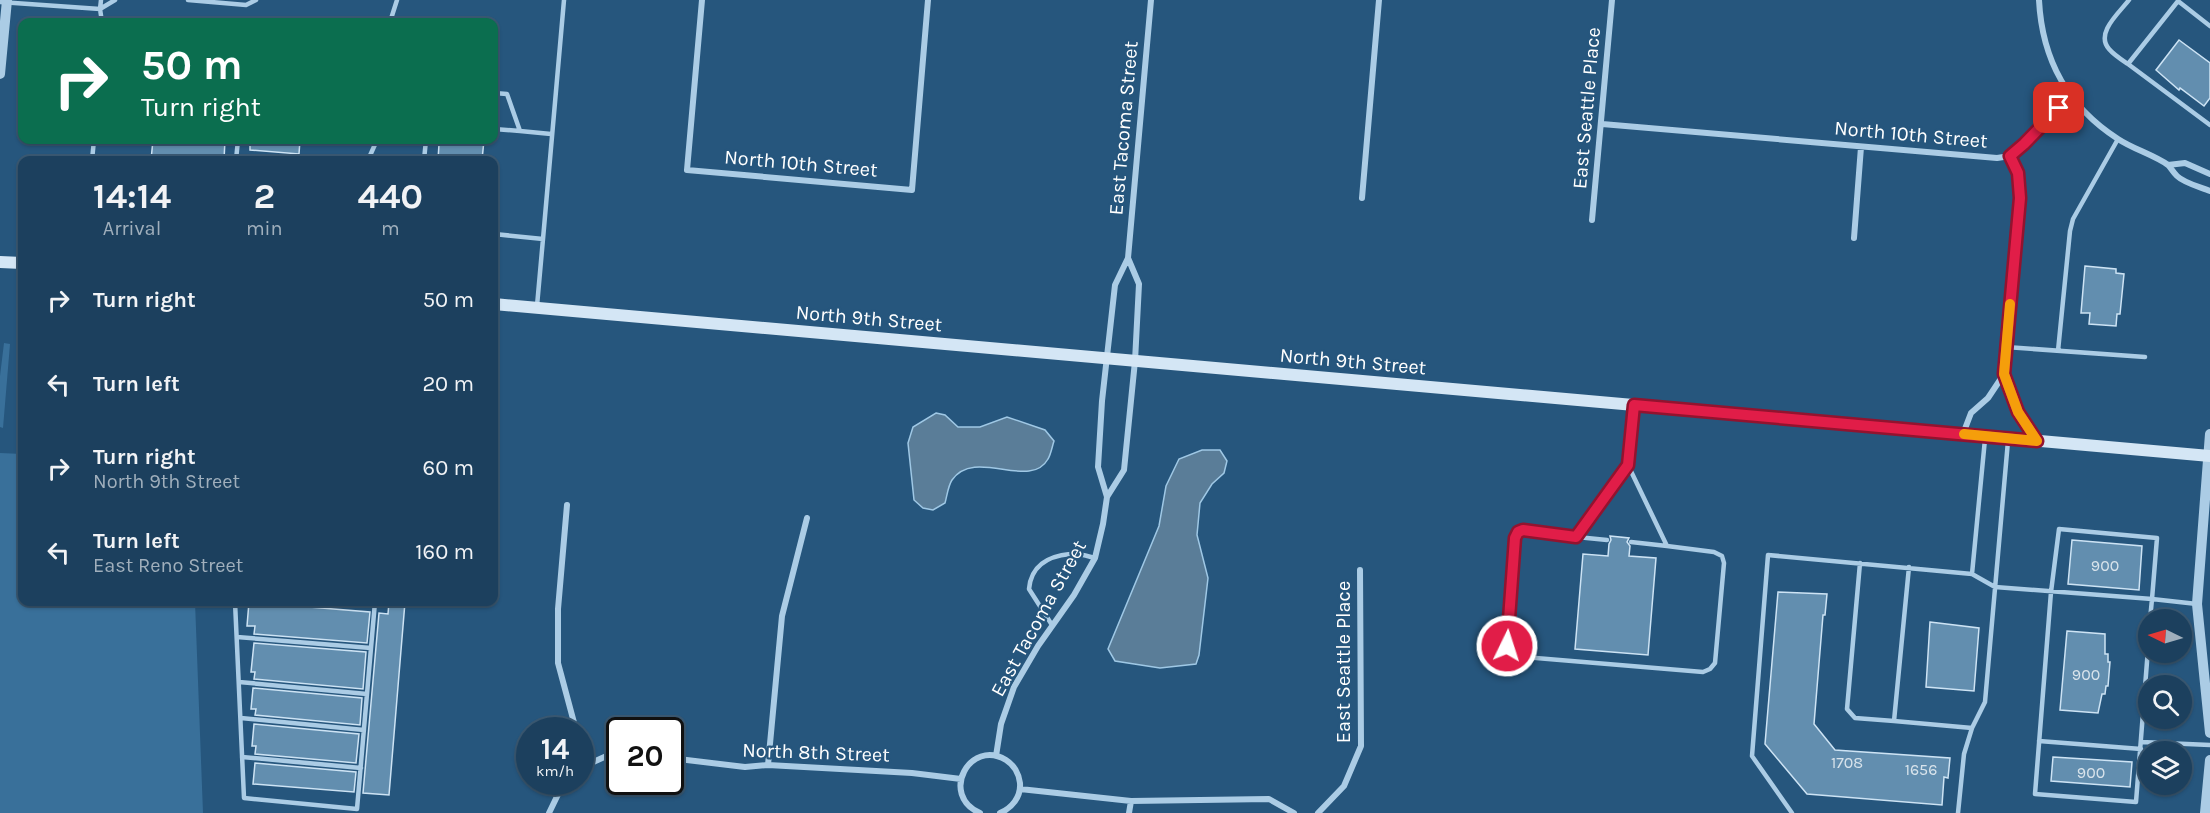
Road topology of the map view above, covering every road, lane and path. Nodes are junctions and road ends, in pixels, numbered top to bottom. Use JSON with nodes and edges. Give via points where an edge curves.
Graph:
{"nodes":[{"id":1,"x":101,"y":0,"type":"edge"},
{"id":2,"x":115,"y":0,"type":"edge"},
{"id":3,"x":188,"y":0,"type":"edge"},
{"id":4,"x":256,"y":0,"type":"edge"},
{"id":5,"x":397,"y":0,"type":"edge"},
{"id":6,"x":564,"y":0,"type":"edge"},
{"id":7,"x":702,"y":0,"type":"edge"},
{"id":8,"x":928,"y":0,"type":"edge"},
{"id":9,"x":1151,"y":0,"type":"edge"},
{"id":10,"x":1379,"y":0,"type":"edge"},
{"id":11,"x":1612,"y":0,"type":"edge"},
{"id":12,"x":2039,"y":0,"type":"edge"},
{"id":13,"x":2129,"y":0,"type":"edge"},
{"id":14,"x":2177,"y":1,"type":"edge"},
{"id":15,"x":4,"y":2,"type":"edge"},
{"id":16,"x":100,"y":9,"type":"junction"},
{"id":17,"x":101,"y":18,"type":"edge"},
{"id":18,"x":391,"y":18,"type":"edge"},
{"id":19,"x":2210,"y":26,"type":"edge"},
{"id":20,"x":2128,"y":64,"type":"junction"},
{"id":21,"x":0,"y":74,"type":"edge"},
{"id":22,"x":498,"y":93,"type":"edge"},
{"id":23,"x":2071,"y":95,"type":"junction"},
{"id":24,"x":1602,"y":124,"type":"junction"},
{"id":25,"x":2210,"y":125,"type":"edge"},
{"id":26,"x":498,"y":129,"type":"edge"},
{"id":27,"x":520,"y":131,"type":"junction"},
{"id":28,"x":551,"y":134,"type":"junction"},
{"id":29,"x":2118,"y":139,"type":"junction"},
{"id":30,"x":1861,"y":147,"type":"junction"},
{"id":31,"x":2010,"y":156,"type":"junction"},
{"id":32,"x":2168,"y":165,"type":"junction"},
{"id":33,"x":2210,"y":174,"type":"edge"},
{"id":34,"x":2210,"y":191,"type":"edge"},
{"id":35,"x":1362,"y":198,"type":"dead end"},
{"id":36,"x":1592,"y":220,"type":"dead end"},
{"id":37,"x":498,"y":234,"type":"edge"},
{"id":38,"x":1854,"y":238,"type":"dead end"},
{"id":39,"x":543,"y":239,"type":"junction"},
{"id":40,"x":1128,"y":258,"type":"junction"},
{"id":41,"x":0,"y":262,"type":"edge"},
{"id":42,"x":18,"y":263,"type":"edge"},
{"id":43,"x":498,"y":304,"type":"edge"},
{"id":44,"x":537,"y":308,"type":"junction"},
{"id":45,"x":2006,"y":348,"type":"junction"},
{"id":46,"x":2058,"y":351,"type":"junction"},
{"id":47,"x":2145,"y":357,"type":"dead end"},
{"id":48,"x":1107,"y":358,"type":"junction"},
{"id":49,"x":1135,"y":361,"type":"junction"},
{"id":50,"x":2004,"y":374,"type":"junction"},
{"id":51,"x":1634,"y":405,"type":"junction"},
{"id":52,"x":1964,"y":434,"type":"junction"},
{"id":53,"x":2210,"y":434,"type":"edge"},
{"id":54,"x":1985,"y":436,"type":"junction"},
{"id":55,"x":2008,"y":438,"type":"junction"},
{"id":56,"x":2037,"y":441,"type":"junction"},
{"id":57,"x":2209,"y":456,"type":"edge"},
{"id":58,"x":1628,"y":465,"type":"junction"},
{"id":59,"x":1107,"y":497,"type":"junction"},
{"id":60,"x":567,"y":505,"type":"dead end"},
{"id":61,"x":807,"y":518,"type":"dead end"},
{"id":62,"x":1576,"y":537,"type":"junction"},
{"id":63,"x":1607,"y":540,"type":"dead end"},
{"id":64,"x":1631,"y":542,"type":"dead end"},
{"id":65,"x":1667,"y":546,"type":"junction"},
{"id":66,"x":1095,"y":558,"type":"junction"},
{"id":67,"x":1860,"y":563,"type":"junction"},
{"id":68,"x":1909,"y":567,"type":"junction"},
{"id":69,"x":1360,"y":570,"type":"dead end"},
{"id":70,"x":1972,"y":574,"type":"junction"},
{"id":71,"x":1995,"y":587,"type":"junction"},
{"id":72,"x":2051,"y":592,"type":"junction"},
{"id":73,"x":2152,"y":599,"type":"junction"},
{"id":74,"x":2197,"y":604,"type":"junction"},
{"id":75,"x":236,"y":606,"type":"edge"},
{"id":76,"x":375,"y":606,"type":"edge"},
{"id":77,"x":2151,"y":609,"type":"edge"},
{"id":78,"x":1052,"y":625,"type":"junction"},
{"id":79,"x":237,"y":636,"type":"junction"},
{"id":80,"x":371,"y":648,"type":"junction"},
{"id":81,"x":2147,"y":663,"type":"edge"},
{"id":82,"x":239,"y":682,"type":"junction"},
{"id":83,"x":367,"y":694,"type":"junction"},
{"id":84,"x":573,"y":717,"type":"edge"},
{"id":85,"x":241,"y":718,"type":"junction"},
{"id":86,"x":1894,"y":721,"type":"junction"},
{"id":87,"x":1972,"y":728,"type":"junction"},
{"id":88,"x":364,"y":730,"type":"junction"},
{"id":89,"x":2210,"y":734,"type":"edge"},
{"id":90,"x":2039,"y":741,"type":"junction"},
{"id":91,"x":2141,"y":741,"type":"edge"},
{"id":92,"x":2192,"y":744,"type":"edge"},
{"id":93,"x":2210,"y":745,"type":"edge"},
{"id":94,"x":2138,"y":749,"type":"edge"},
{"id":95,"x":996,"y":756,"type":"junction"},
{"id":96,"x":242,"y":757,"type":"junction"},
{"id":97,"x":684,"y":760,"type":"edge"},
{"id":98,"x":2210,"y":760,"type":"edge"},
{"id":99,"x":768,"y":765,"type":"junction"},
{"id":100,"x":361,"y":768,"type":"junction"},
{"id":101,"x":961,"y":779,"type":"junction"},
{"id":102,"x":2138,"y":781,"type":"edge"},
{"id":103,"x":1020,"y":789,"type":"junction"},
{"id":104,"x":558,"y":795,"type":"edge"},
{"id":105,"x":1131,"y":801,"type":"junction"},
{"id":106,"x":549,"y":813,"type":"edge"},
{"id":107,"x":980,"y":813,"type":"edge"},
{"id":108,"x":1000,"y":813,"type":"edge"},
{"id":109,"x":1130,"y":813,"type":"edge"},
{"id":110,"x":1294,"y":813,"type":"edge"},
{"id":111,"x":1318,"y":813,"type":"edge"},
{"id":112,"x":1792,"y":813,"type":"edge"},
{"id":113,"x":1958,"y":813,"type":"edge"},
{"id":114,"x":2205,"y":813,"type":"edge"}],
"edges":[{"from":1,"to":16,"type":"lane"},
{"from":2,"to":16,"type":"lane"},
{"from":3,"to":4,"type":"lane","via":[[246,5]]},
{"from":5,"to":18,"type":"lane"},
{"from":6,"to":28,"type":"lane"},
{"from":7,"to":8,"type":"street","name":"North 10th Street","via":[[687,170],[912,190]]},
{"from":9,"to":40,"type":"street","name":"East Tacoma Street"},
{"from":10,"to":35,"type":"street"},
{"from":11,"to":24,"type":"street","name":"East Seattle Place"},
{"from":12,"to":23,"type":"street","via":[[2049,56]]},
{"from":13,"to":20,"type":"lane","via":[[2105,31],[2104,41],[2109,50]]},
{"from":14,"to":19,"type":"lane"},
{"from":14,"to":20,"type":"lane"},
{"from":15,"to":16,"type":"lane"},
{"from":15,"to":21,"type":"street"},
{"from":16,"to":17,"type":"lane"},
{"from":20,"to":25,"type":"lane"},
{"from":22,"to":27,"type":"lane","via":[[507,94]]},
{"from":23,"to":29,"type":"street","via":[[2098,125]]},
{"from":23,"to":31,"type":"street","name":"North 10th Street"},
{"from":24,"to":30,"type":"street","name":"North 10th Street"},
{"from":24,"to":36,"type":"street","name":"East Seattle Place"},
{"from":26,"to":27,"type":"lane"},
{"from":27,"to":28,"type":"lane"},
{"from":28,"to":39,"type":"lane"},
{"from":29,"to":32,"type":"street"},
{"from":29,"to":46,"type":"lane","via":[[2073,219]]},
{"from":30,"to":31,"type":"street","name":"North 10th Street"},
{"from":30,"to":38,"type":"street"},
{"from":31,"to":45,"type":"street","via":[[2018,173],[2020,198]]},
{"from":32,"to":33,"type":"street","via":[[2185,163]]},
{"from":32,"to":34,"type":"street","via":[[2178,177]]},
{"from":37,"to":39,"type":"lane"},
{"from":39,"to":44,"type":"lane"},
{"from":40,"to":48,"type":"street","name":"East Tacoma Street","via":[[1115,285]]},
{"from":40,"to":49,"type":"street","name":"East Tacoma Street","via":[[1139,284]]},
{"from":41,"to":42,"type":"main road"},
{"from":43,"to":44,"type":"main road","name":"North 9th Street"},
{"from":44,"to":48,"type":"main road","name":"North 9th Street"},
{"from":45,"to":46,"type":"lane"},
{"from":45,"to":50,"type":"street"},
{"from":46,"to":47,"type":"lane"},
{"from":48,"to":49,"type":"main road","name":"North 9th Street"},
{"from":48,"to":59,"type":"street","name":"East Tacoma Street","via":[[1098,467]]},
{"from":49,"to":51,"type":"main road","name":"North 9th Street"},
{"from":49,"to":59,"type":"street","name":"East Tacoma Street","via":[[1124,470]]},
{"from":50,"to":52,"type":"street","via":[[1988,398],[1971,413]]},
{"from":50,"to":56,"type":"street","via":[[2018,412]]},
{"from":51,"to":52,"type":"main road","name":"North 9th Street"},
{"from":51,"to":58,"type":"lane"},
{"from":52,"to":54,"type":"main road","name":"North 9th Street"},
{"from":53,"to":57,"type":"street"},
{"from":54,"to":55,"type":"main road","name":"North 9th Street"},
{"from":54,"to":70,"type":"lane"},
{"from":55,"to":56,"type":"main road","name":"North 9th Street"},
{"from":55,"to":71,"type":"lane"},
{"from":56,"to":57,"type":"main road","name":"North 9th Street"},
{"from":57,"to":74,"type":"street"},
{"from":58,"to":62,"type":"lane"},
{"from":58,"to":65,"type":"lane"},
{"from":59,"to":66,"type":"street","name":"East Tacoma Street"},
{"from":60,"to":84,"type":"street","via":[[558,609],[558,663]]},
{"from":61,"to":99,"type":"street","via":[[782,616]]},
{"from":62,"to":63,"type":"lane"},
{"from":62,"to":65,"type":"lane","via":[[1518,532],[1509,654],[1703,672],[1710,669],[1715,663],[1722,556]]},
{"from":64,"to":65,"type":"lane"},
{"from":66,"to":78,"type":"street","name":"East Tacoma Street"},
{"from":66,"to":78,"type":"lane","via":[[1070,554],[1040,564],[1033,571],[1029,588]]},
{"from":67,"to":68,"type":"lane"},
{"from":67,"to":86,"type":"lane","via":[[1847,710],[1856,718]]},
{"from":67,"to":112,"type":"lane","via":[[1768,555],[1752,756]]},
{"from":68,"to":70,"type":"lane"},
{"from":68,"to":86,"type":"lane"},
{"from":69,"to":111,"type":"street","name":"East Seattle Place","via":[[1361,746],[1344,786]]},
{"from":70,"to":71,"type":"lane"},
{"from":71,"to":72,"type":"lane"},
{"from":71,"to":87,"type":"lane","via":[[1985,702]]},
{"from":72,"to":73,"type":"lane"},
{"from":72,"to":73,"type":"lane","via":[[2058,529],[2157,538]]},
{"from":72,"to":90,"type":"lane"},
{"from":73,"to":74,"type":"lane"},
{"from":73,"to":77,"type":"lane"},
{"from":74,"to":89,"type":"street"},
{"from":75,"to":79,"type":"lane"},
{"from":76,"to":80,"type":"lane"},
{"from":78,"to":95,"type":"street","name":"East Tacoma Street","via":[[1014,687],[1001,724]]},
{"from":79,"to":80,"type":"lane"},
{"from":79,"to":82,"type":"lane"},
{"from":80,"to":83,"type":"lane"},
{"from":81,"to":91,"type":"lane"},
{"from":82,"to":83,"type":"lane"},
{"from":82,"to":85,"type":"lane"},
{"from":83,"to":88,"type":"lane"},
{"from":85,"to":88,"type":"lane"},
{"from":85,"to":96,"type":"lane"},
{"from":86,"to":87,"type":"lane"},
{"from":87,"to":113,"type":"lane","via":[[1964,754]]},
{"from":88,"to":100,"type":"lane"},
{"from":90,"to":94,"type":"lane"},
{"from":90,"to":102,"type":"lane","via":[[2035,794],[2136,802]]},
{"from":92,"to":93,"type":"lane"},
{"from":95,"to":101,"type":"street","via":[[972,761]]},
{"from":95,"to":103,"type":"street","via":[[1010,762]]},
{"from":96,"to":100,"type":"lane"},
{"from":96,"to":100,"type":"lane","via":[[244,798],[357,809]]},
{"from":97,"to":99,"type":"street","name":"North 8th Street","via":[[745,767]]},
{"from":98,"to":114,"type":"street"},
{"from":99,"to":101,"type":"street","name":"North 8th Street"},
{"from":101,"to":107,"type":"street","via":[[964,799]]},
{"from":103,"to":105,"type":"street"},
{"from":103,"to":108,"type":"street","via":[[1012,806]]},
{"from":104,"to":106,"type":"street"},
{"from":105,"to":109,"type":"street"},
{"from":105,"to":110,"type":"street","via":[[1269,799]]}]}
